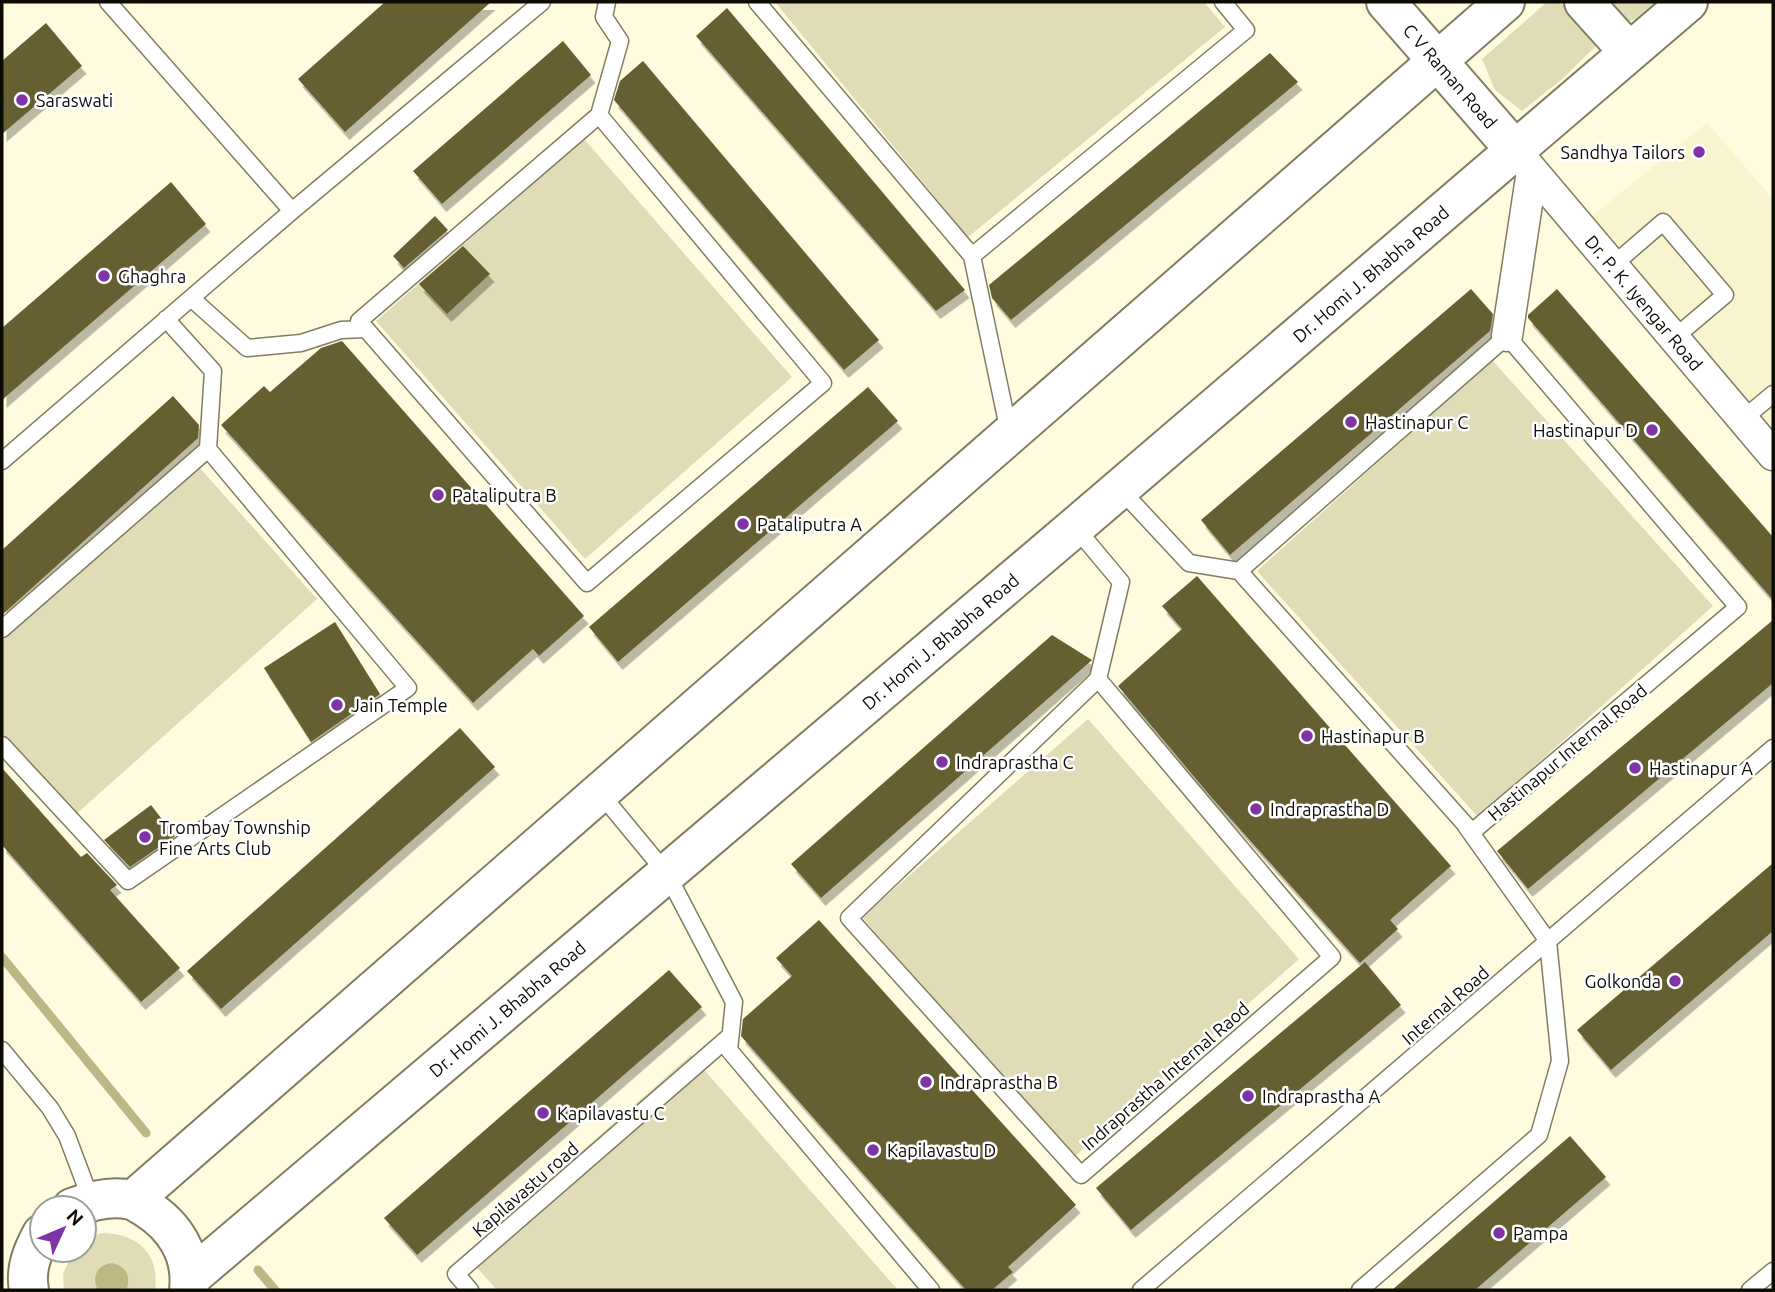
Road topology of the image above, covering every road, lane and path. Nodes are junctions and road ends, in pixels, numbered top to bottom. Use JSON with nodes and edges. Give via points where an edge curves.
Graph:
{"nodes":[{"id":1,"x":108,"y":2,"type":"edge"},
{"id":2,"x":542,"y":2,"type":"edge"},
{"id":3,"x":607,"y":2,"type":"edge"},
{"id":4,"x":757,"y":2,"type":"edge"},
{"id":5,"x":1223,"y":2,"type":"edge"},
{"id":6,"x":1386,"y":2,"type":"edge"},
{"id":7,"x":1505,"y":2,"type":"edge"},
{"id":8,"x":1584,"y":2,"type":"edge"},
{"id":9,"x":1688,"y":2,"type":"edge"},
{"id":10,"x":1629,"y":52,"type":"junction"},
{"id":11,"x":1437,"y":61,"type":"junction"},
{"id":12,"x":599,"y":116,"type":"junction"},
{"id":13,"x":1524,"y":161,"type":"junction"},
{"id":14,"x":292,"y":211,"type":"junction"},
{"id":15,"x":972,"y":256,"type":"junction"},
{"id":16,"x":1612,"y":266,"type":"junction"},
{"id":17,"x":191,"y":298,"type":"junction"},
{"id":18,"x":166,"y":319,"type":"junction"},
{"id":19,"x":366,"y":329,"type":"junction"},
{"id":20,"x":1507,"y":336,"type":"junction"},
{"id":21,"x":1674,"y":338,"type":"junction"},
{"id":22,"x":1773,"y":394,"type":"edge"},
{"id":23,"x":1743,"y":419,"type":"junction"},
{"id":24,"x":1010,"y":435,"type":"junction"},
{"id":25,"x":208,"y":449,"type":"junction"},
{"id":26,"x":1773,"y":456,"type":"edge"},
{"id":27,"x":2,"y":461,"type":"edge"},
{"id":28,"x":1120,"y":489,"type":"junction"},
{"id":29,"x":1075,"y":527,"type":"junction"},
{"id":30,"x":1239,"y":571,"type":"junction"},
{"id":31,"x":2,"y":629,"type":"edge"},
{"id":32,"x":1098,"y":679,"type":"junction"},
{"id":33,"x":2,"y":745,"type":"edge"},
{"id":34,"x":1773,"y":748,"type":"edge"},
{"id":35,"x":600,"y":793,"type":"junction"},
{"id":36,"x":1466,"y":825,"type":"junction"},
{"id":37,"x":667,"y":874,"type":"junction"},
{"id":38,"x":1548,"y":941,"type":"junction"},
{"id":39,"x":730,"y":1036,"type":"junction"},
{"id":40,"x":2,"y":1050,"type":"edge"},
{"id":41,"x":79,"y":1194,"type":"edge"},
{"id":42,"x":133,"y":1200,"type":"junction"},
{"id":43,"x":98,"y":1203,"type":"edge"},
{"id":44,"x":29,"y":1264,"type":"edge"},
{"id":45,"x":1773,"y":1271,"type":"edge"},
{"id":46,"x":190,"y":1284,"type":"edge"},
{"id":47,"x":24,"y":1287,"type":"edge"},
{"id":48,"x":470,"y":1290,"type":"edge"},
{"id":49,"x":931,"y":1290,"type":"edge"},
{"id":50,"x":1141,"y":1290,"type":"edge"},
{"id":51,"x":1360,"y":1290,"type":"edge"},
{"id":52,"x":1751,"y":1290,"type":"edge"}],
"edges":[{"from":1,"to":14,"type":"lane"},
{"from":2,"to":14,"type":"lane"},
{"from":3,"to":12,"type":"lane","via":[[604,17],[620,41]]},
{"from":4,"to":15,"type":"lane"},
{"from":5,"to":15,"type":"lane","via":[[1246,30]]},
{"from":6,"to":11,"type":"street","name":"C V Raman Road"},
{"from":7,"to":11,"type":"street"},
{"from":8,"to":10,"type":"street"},
{"from":9,"to":10,"type":"street","name":"Dr. Homi J. Bhabha Road"},
{"from":10,"to":13,"type":"street","name":"Dr. Homi J. Bhabha Road"},
{"from":11,"to":13,"type":"street","name":"C V Raman Road"},
{"from":11,"to":24,"type":"street"},
{"from":12,"to":19,"type":"lane","via":[[359,321]]},
{"from":12,"to":19,"type":"lane","via":[[823,383],[587,583]]},
{"from":13,"to":16,"type":"street","name":"Dr. P. K. Iyengar Road"},
{"from":13,"to":20,"type":"street"},
{"from":13,"to":28,"type":"street","name":"Dr. Homi J. Bhabha Road"},
{"from":14,"to":17,"type":"lane"},
{"from":15,"to":24,"type":"lane"},
{"from":16,"to":21,"type":"street","name":"Dr. P. K. Iyengar Road"},
{"from":16,"to":21,"type":"lane","via":[[1663,222],[1726,295]]},
{"from":17,"to":18,"type":"lane"},
{"from":17,"to":19,"type":"lane","via":[[247,348],[302,343],[341,330]]},
{"from":18,"to":25,"type":"lane","via":[[213,371]]},
{"from":18,"to":27,"type":"lane"},
{"from":20,"to":30,"type":"lane"},
{"from":20,"to":36,"type":"lane","name":"Hastinapur Internal Road","via":[[1738,607],[1472,832]]},
{"from":21,"to":23,"type":"street","name":"Dr. P. K. Iyengar Road"},
{"from":22,"to":23,"type":"lane"},
{"from":23,"to":26,"type":"street","name":"Dr. P. K. Iyengar Road"},
{"from":24,"to":35,"type":"street"},
{"from":25,"to":31,"type":"lane"},
{"from":25,"to":33,"type":"lane","via":[[408,688],[128,881]]},
{"from":28,"to":29,"type":"street","name":"Dr. Homi J. Bhabha Road"},
{"from":28,"to":30,"type":"lane","via":[[1189,563]]},
{"from":29,"to":32,"type":"lane","via":[[1121,582]]},
{"from":29,"to":37,"type":"street","name":"Dr. Homi J. Bhabha Road"},
{"from":30,"to":36,"type":"lane","name":"Hastinapur Internal Road"},
{"from":32,"to":32,"type":"lane","name":"Indraprastha Internal Raod","via":[[1332,957],[1080,1175],[849,918]]},
{"from":34,"to":38,"type":"lane","name":"Internal Road"},
{"from":35,"to":37,"type":"lane"},
{"from":35,"to":42,"type":"street"},
{"from":36,"to":38,"type":"lane"},
{"from":37,"to":39,"type":"lane","via":[[734,1002]]},
{"from":37,"to":46,"type":"street","name":"Dr. Homi J. Bhabha Road"},
{"from":38,"to":50,"type":"lane","name":"Internal Road"},
{"from":38,"to":51,"type":"lane","via":[[1560,1061],[1539,1135]]},
{"from":39,"to":48,"type":"lane","name":"Kapilavastu road","via":[[456,1273]]},
{"from":39,"to":49,"type":"lane","via":[[729,1050]]},
{"from":40,"to":41,"type":"lane","via":[[67,1136]]},
{"from":42,"to":43,"type":"street"},
{"from":42,"to":46,"type":"street","via":[[160,1216],[176,1233],[186,1254]]},
{"from":44,"to":47,"type":"street"},
{"from":45,"to":52,"type":"lane"}]}
